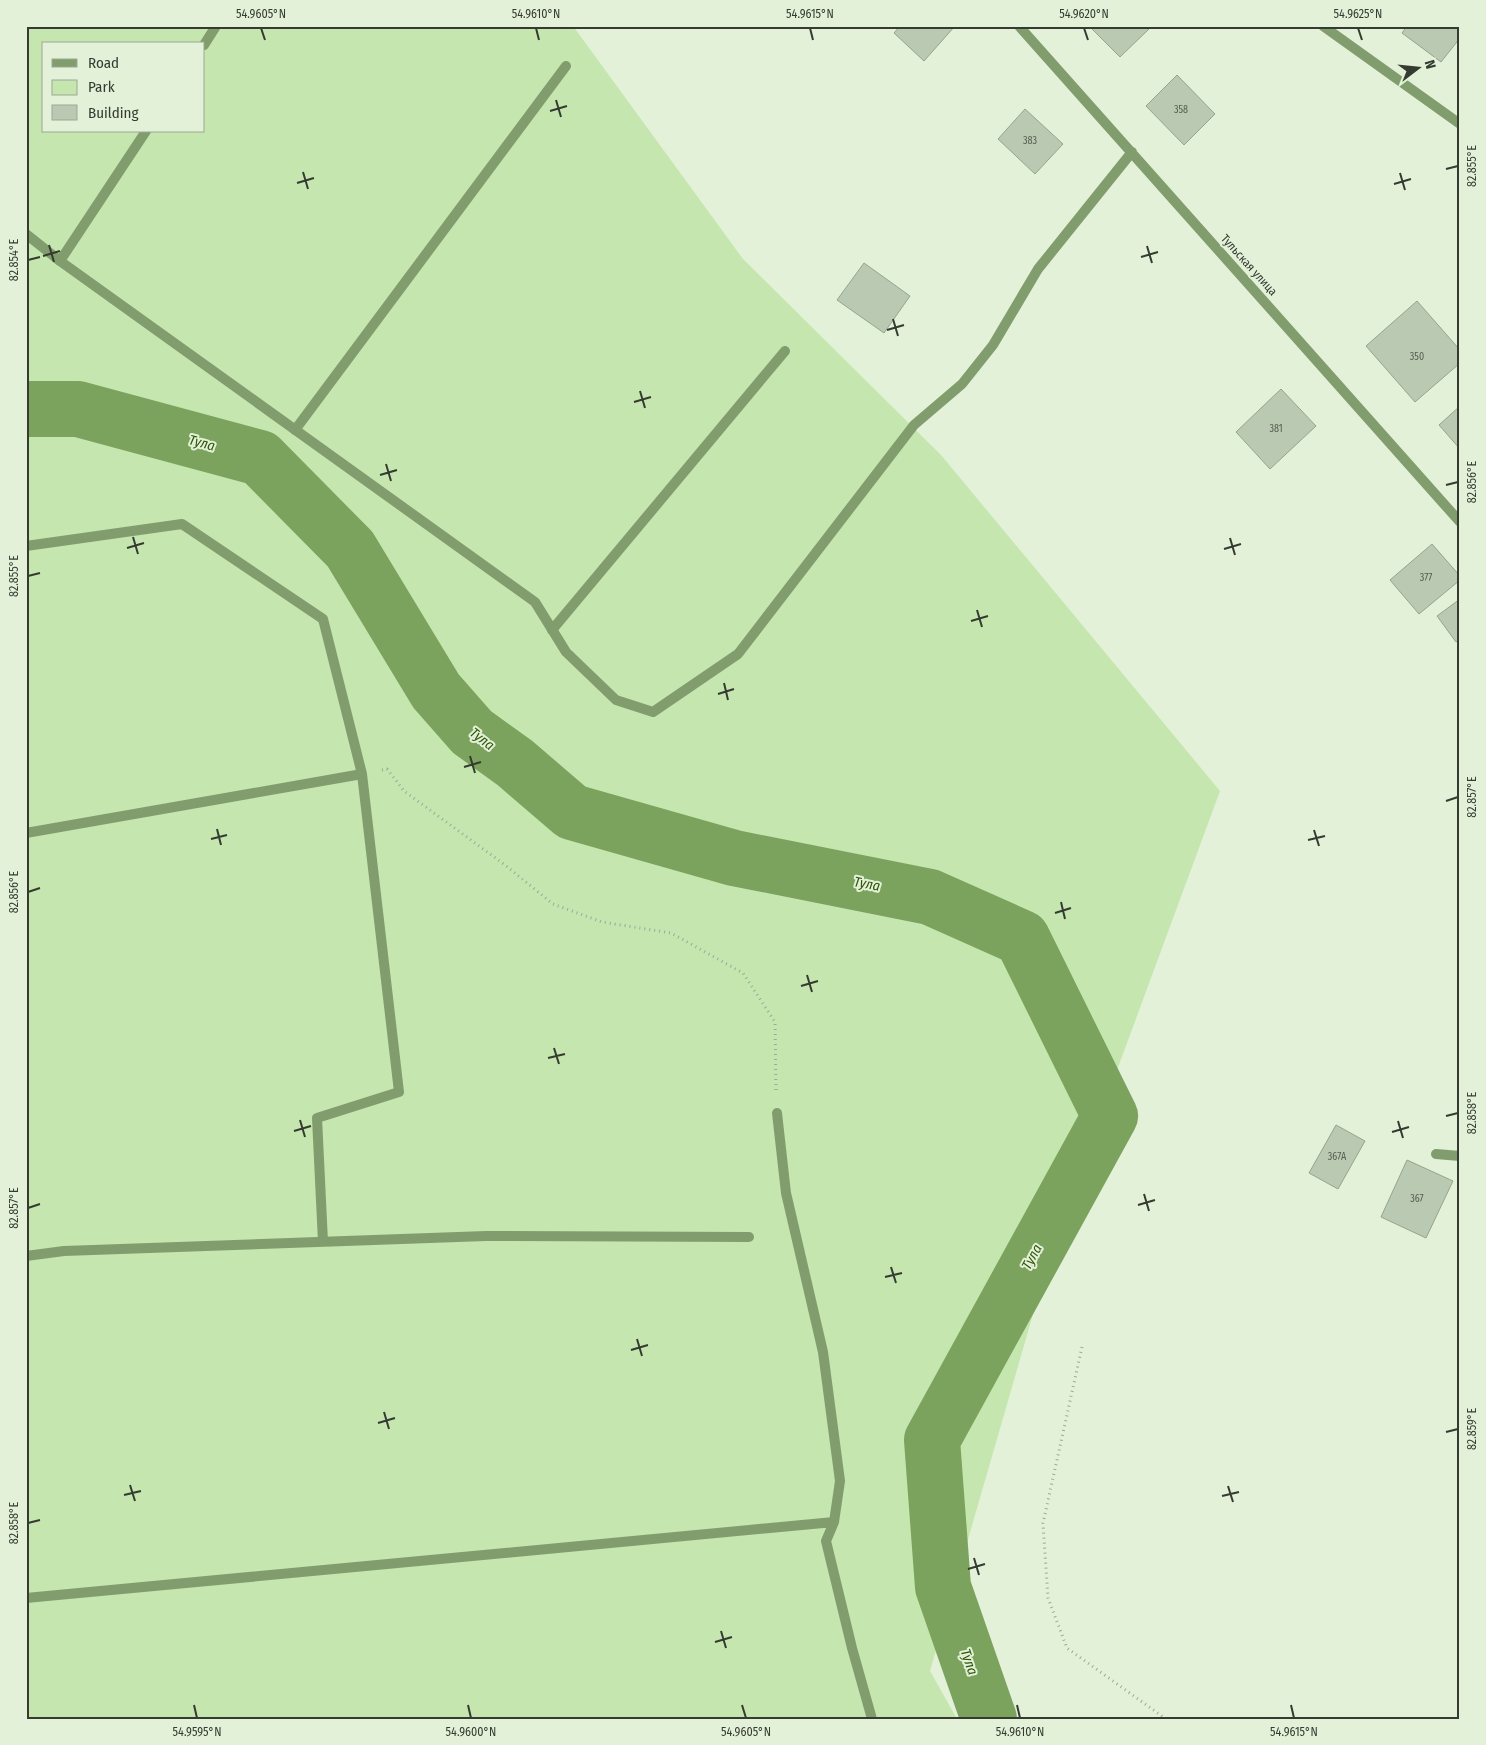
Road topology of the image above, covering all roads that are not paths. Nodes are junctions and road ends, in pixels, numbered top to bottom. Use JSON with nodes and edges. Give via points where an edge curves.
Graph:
{"nodes":[{"id":1,"x":216,"y":26,"type":"edge"},
{"id":2,"x":1019,"y":26,"type":"edge"},
{"id":3,"x":1323,"y":26,"type":"edge"},
{"id":4,"x":205,"y":43,"type":"edge"},
{"id":5,"x":566,"y":66,"type":"dead end"},
{"id":6,"x":1460,"y":124,"type":"edge"},
{"id":7,"x":145,"y":132,"type":"edge"},
{"id":8,"x":1132,"y":152,"type":"junction"},
{"id":9,"x":26,"y":234,"type":"edge"},
{"id":10,"x":60,"y":261,"type":"junction"},
{"id":11,"x":785,"y":351,"type":"dead end"},
{"id":12,"x":296,"y":430,"type":"junction"},
{"id":13,"x":1460,"y":522,"type":"edge"},
{"id":14,"x":26,"y":546,"type":"edge"},
{"id":15,"x":552,"y":630,"type":"junction"},
{"id":16,"x":362,"y":774,"type":"junction"},
{"id":17,"x":26,"y":832,"type":"edge"},
{"id":18,"x":776,"y":1113,"type":"road end"},
{"id":19,"x":1436,"y":1154,"type":"dead end"},
{"id":20,"x":1460,"y":1156,"type":"edge"},
{"id":21,"x":750,"y":1237,"type":"dead end"},
{"id":22,"x":323,"y":1242,"type":"junction"},
{"id":23,"x":26,"y":1256,"type":"edge"},
{"id":24,"x":834,"y":1522,"type":"junction"},
{"id":25,"x":26,"y":1598,"type":"edge"},
{"id":26,"x":872,"y":1719,"type":"edge"}],
"edges":[{"from":1,"to":4,"type":"street"},
{"from":2,"to":8,"type":"street","name":"Тульская улица"},
{"from":3,"to":6,"type":"street"},
{"from":5,"to":12,"type":"street"},
{"from":7,"to":10,"type":"street"},
{"from":8,"to":13,"type":"street","name":"Тульская улица"},
{"from":8,"to":15,"type":"street","via":[[1038,269],[993,345],[962,384],[914,426],[738,654],[653,712],[616,700],[566,652]]},
{"from":9,"to":10,"type":"street"},
{"from":10,"to":12,"type":"street"},
{"from":11,"to":15,"type":"street"},
{"from":12,"to":15,"type":"street","via":[[535,602]]},
{"from":14,"to":16,"type":"street","via":[[182,524],[316,614],[323,619]]},
{"from":16,"to":17,"type":"street"},
{"from":16,"to":22,"type":"street","via":[[399,1092],[317,1118]]},
{"from":18,"to":24,"type":"street","via":[[786,1193],[823,1352],[840,1481]]},
{"from":19,"to":20,"type":"street"},
{"from":21,"to":22,"type":"street","via":[[486,1236]]},
{"from":22,"to":23,"type":"street","via":[[64,1251]]},
{"from":24,"to":25,"type":"street"},
{"from":24,"to":26,"type":"street","via":[[826,1541]]}]}
